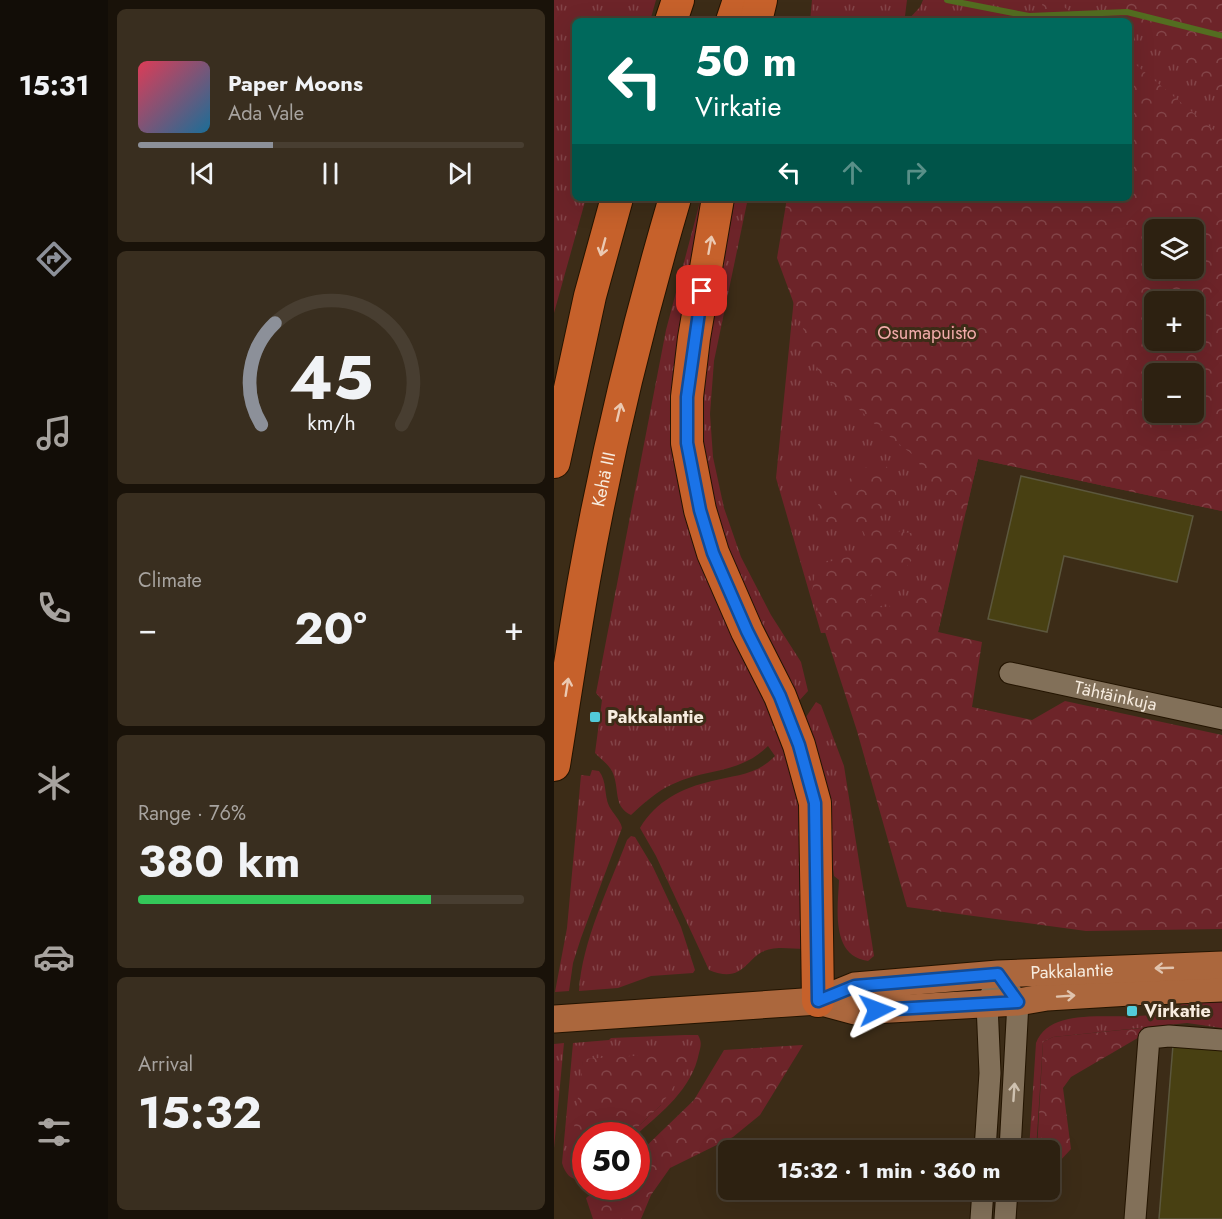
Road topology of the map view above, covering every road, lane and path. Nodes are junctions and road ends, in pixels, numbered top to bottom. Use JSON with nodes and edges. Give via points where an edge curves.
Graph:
{"nodes":[{"id":1,"x":678,"y":0,"type":"edge"},
{"id":2,"x":739,"y":0,"type":"edge"},
{"id":3,"x":761,"y":0,"type":"edge"},
{"id":4,"x":672,"y":18,"type":"edge"},
{"id":5,"x":733,"y":18,"type":"edge"},
{"id":6,"x":757,"y":18,"type":"edge"},
{"id":7,"x":616,"y":201,"type":"edge"},
{"id":8,"x":674,"y":201,"type":"edge"},
{"id":9,"x":717,"y":201,"type":"edge"},
{"id":10,"x":590,"y":296,"type":"junction"},
{"id":11,"x":554,"y":361,"type":"edge"},
{"id":12,"x":554,"y":462,"type":"edge"},
{"id":13,"x":1010,"y":673,"type":"dead end"},
{"id":14,"x":1223,"y":719,"type":"edge"},
{"id":15,"x":554,"y":765,"type":"edge"},
{"id":16,"x":1223,"y":965,"type":"edge"},
{"id":17,"x":998,"y":974,"type":"junction"},
{"id":18,"x":1223,"y":987,"type":"edge"},
{"id":19,"x":818,"y":1001,"type":"junction"},
{"id":20,"x":1018,"y":1002,"type":"junction"},
{"id":21,"x":987,"y":1004,"type":"junction"},
{"id":22,"x":554,"y":1019,"type":"edge"},
{"id":23,"x":1223,"y":1040,"type":"edge"},
{"id":24,"x":986,"y":1140,"type":"edge"},
{"id":25,"x":1011,"y":1140,"type":"edge"},
{"id":26,"x":982,"y":1200,"type":"edge"},
{"id":27,"x":1006,"y":1200,"type":"edge"},
{"id":28,"x":981,"y":1219,"type":"edge"},
{"id":29,"x":1005,"y":1219,"type":"edge"},
{"id":30,"x":1134,"y":1219,"type":"edge"}],
"edges":[{"from":1,"to":4,"type":"highway"},
{"from":2,"to":5,"type":"highway"},
{"from":3,"to":6,"type":"highway"},
{"from":7,"to":10,"type":"highway","one_way":true},
{"from":15,"to":8,"type":"highway","name":"Kehä III","one_way":true,"via":[[584,580],[612,443],[645,301]]},
{"from":19,"to":9,"type":"highway","one_way":true,"via":[[815,803],[780,696],[713,553],[687,443],[687,397],[694,338]]},
{"from":10,"to":11,"type":"highway"},
{"from":10,"to":12,"type":"highway"},
{"from":13,"to":14,"type":"street","name":"Tähtäinkuja"},
{"from":16,"to":17,"type":"main road","name":"Pakkalantie","one_way":true},
{"from":17,"to":19,"type":"main road","name":"Pakkalantie","via":[[855,986]]},
{"from":17,"to":20,"type":"street"},
{"from":17,"to":21,"type":"street"},
{"from":20,"to":18,"type":"main road","name":"Pakkalantie","one_way":true},
{"from":19,"to":21,"type":"main road","name":"Pakkalantie","via":[[855,1011]]},
{"from":19,"to":22,"type":"main road","name":"Pakkalantie"},
{"from":20,"to":21,"type":"main road","name":"Pakkalantie"},
{"from":25,"to":20,"type":"street","one_way":true},
{"from":21,"to":24,"type":"street"},
{"from":23,"to":30,"type":"street","via":[[1149,1038]]},
{"from":26,"to":28,"type":"street"},
{"from":27,"to":29,"type":"street"}]}
